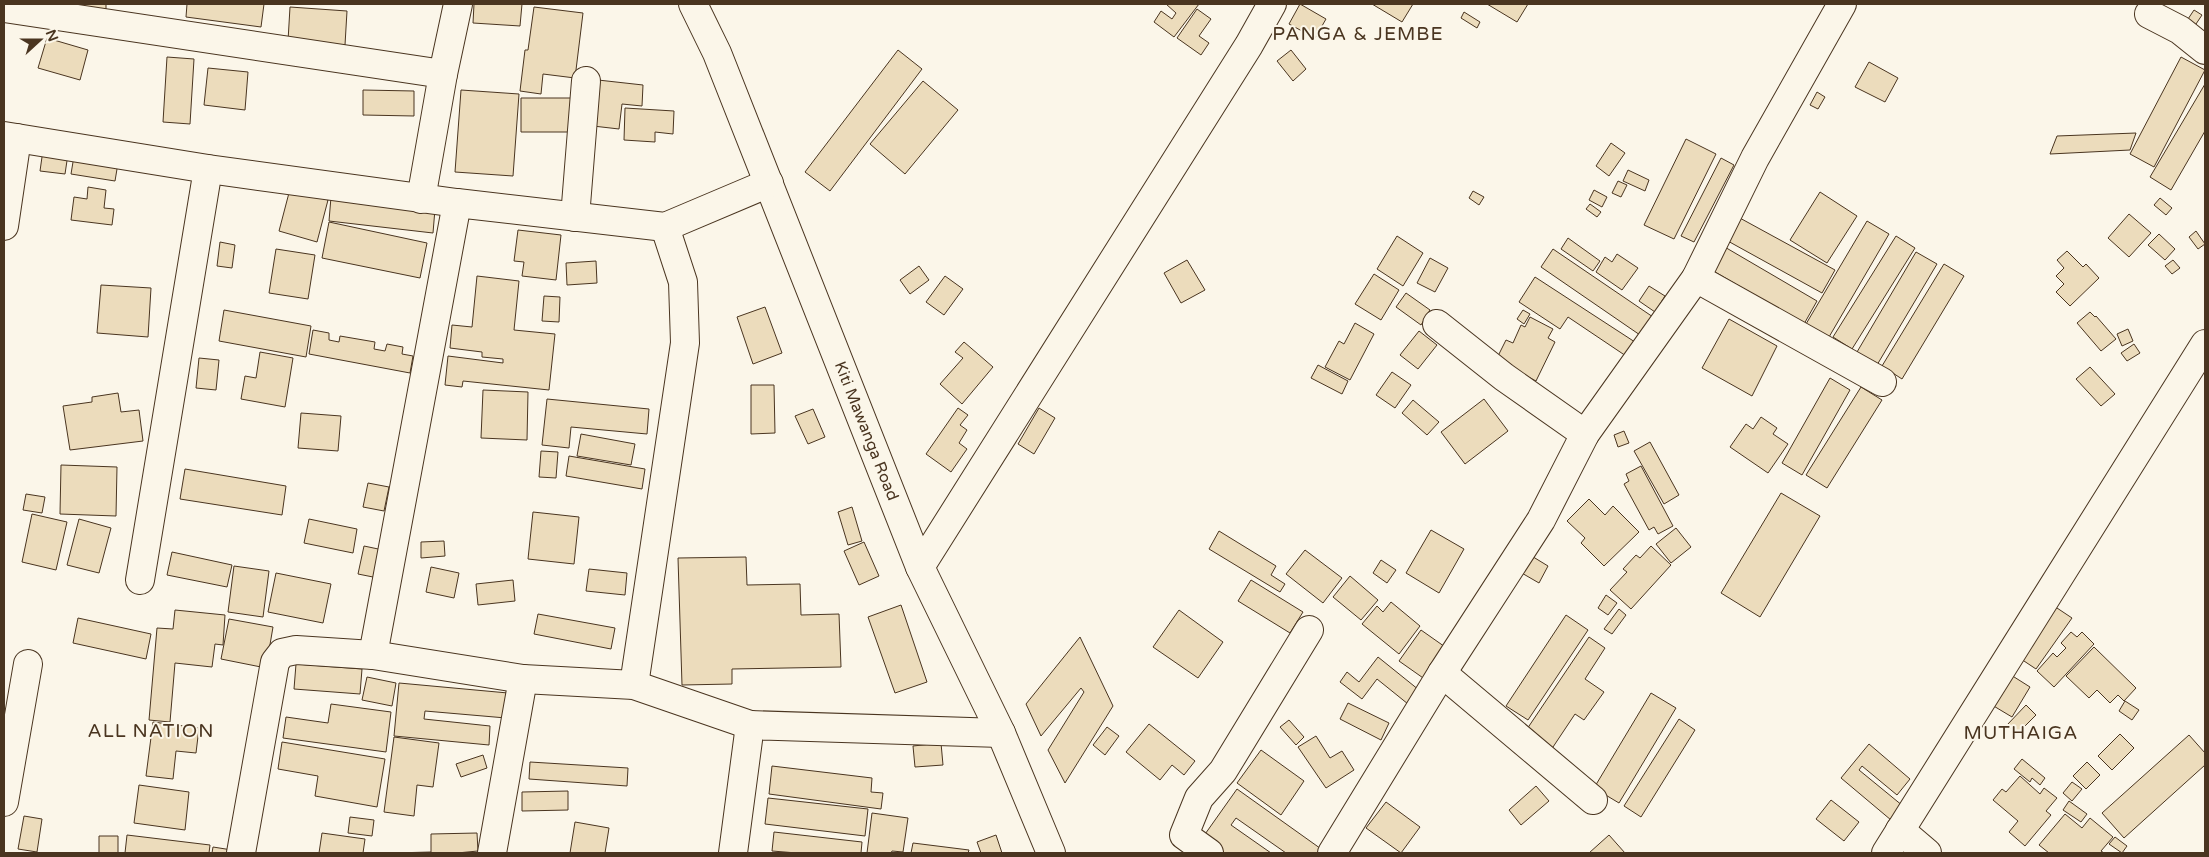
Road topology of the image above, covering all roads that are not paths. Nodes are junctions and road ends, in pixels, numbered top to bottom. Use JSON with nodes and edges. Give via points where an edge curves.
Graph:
{"nodes":[{"id":1,"x":458,"y":4,"type":"edge"},
{"id":2,"x":693,"y":4,"type":"edge"},
{"id":3,"x":1272,"y":4,"type":"edge"},
{"id":4,"x":1842,"y":4,"type":"edge"},
{"id":5,"x":4,"y":8,"type":"edge"},
{"id":6,"x":2149,"y":14,"type":"dead end"},
{"id":7,"x":2205,"y":50,"type":"edge"},
{"id":8,"x":443,"y":74,"type":"junction"},
{"id":9,"x":586,"y":81,"type":"dead end"},
{"id":10,"x":10,"y":137,"type":"edge"},
{"id":11,"x":208,"y":169,"type":"junction"},
{"id":12,"x":769,"y":184,"type":"junction"},
{"id":13,"x":421,"y":199,"type":"junction"},
{"id":14,"x":457,"y":203,"type":"junction"},
{"id":15,"x":575,"y":216,"type":"junction"},
{"id":16,"x":4,"y":226,"type":"edge"},
{"id":17,"x":665,"y":227,"type":"junction"},
{"id":18,"x":1696,"y":278,"type":"junction"},
{"id":19,"x":1437,"y":324,"type":"dead end"},
{"id":20,"x":2205,"y":344,"type":"edge"},
{"id":21,"x":1882,"y":382,"type":"dead end"},
{"id":22,"x":1586,"y":434,"type":"junction"},
{"id":23,"x":920,"y":567,"type":"junction"},
{"id":24,"x":140,"y":580,"type":"dead end"},
{"id":25,"x":1309,"y":630,"type":"dead end"},
{"id":26,"x":373,"y":655,"type":"junction"},
{"id":27,"x":28,"y":664,"type":"dead end"},
{"id":28,"x":1442,"y":673,"type":"junction"},
{"id":29,"x":523,"y":679,"type":"junction"},
{"id":30,"x":634,"y":685,"type":"junction"},
{"id":31,"x":750,"y":725,"type":"junction"},
{"id":32,"x":1001,"y":733,"type":"junction"},
{"id":33,"x":1593,"y":800,"type":"dead end"},
{"id":34,"x":4,"y":802,"type":"edge"},
{"id":35,"x":1900,"y":830,"type":"junction"},
{"id":36,"x":241,"y":853,"type":"edge"},
{"id":37,"x":492,"y":853,"type":"edge"},
{"id":38,"x":732,"y":853,"type":"edge"},
{"id":39,"x":1052,"y":853,"type":"edge"},
{"id":40,"x":1209,"y":853,"type":"edge"},
{"id":41,"x":1332,"y":853,"type":"edge"},
{"id":42,"x":1886,"y":853,"type":"edge"},
{"id":43,"x":1926,"y":853,"type":"edge"}],
"edges":[{"from":1,"to":8,"type":"street"},
{"from":2,"to":12,"type":"street","name":"Kiti Mawanga Road","via":[[717,53]]},
{"from":3,"to":23,"type":"street","via":[[1249,46]]},
{"from":4,"to":18,"type":"street","via":[[1755,158]]},
{"from":5,"to":8,"type":"street"},
{"from":6,"to":7,"type":"street","via":[[2180,30]]},
{"from":8,"to":13,"type":"street"},
{"from":9,"to":15,"type":"street"},
{"from":10,"to":11,"type":"street"},
{"from":10,"to":16,"type":"street"},
{"from":11,"to":13,"type":"street"},
{"from":11,"to":24,"type":"street"},
{"from":12,"to":17,"type":"street"},
{"from":12,"to":23,"type":"street","name":"Kiti Mawanga Road"},
{"from":13,"to":14,"type":"street"},
{"from":14,"to":15,"type":"street"},
{"from":14,"to":26,"type":"street"},
{"from":15,"to":17,"type":"street"},
{"from":17,"to":30,"type":"street","via":[[684,282],[685,343]]},
{"from":18,"to":21,"type":"street"},
{"from":18,"to":22,"type":"street"},
{"from":19,"to":22,"type":"street","via":[[1504,377]]},
{"from":20,"to":35,"type":"street"},
{"from":22,"to":28,"type":"street","via":[[1541,520]]},
{"from":23,"to":32,"type":"street","name":"Kiti Mawanga Road"},
{"from":25,"to":40,"type":"street","via":[[1223,771],[1199,798],[1184,835]]},
{"from":26,"to":29,"type":"street"},
{"from":26,"to":36,"type":"street","via":[[296,650],[282,653],[275,662]]},
{"from":27,"to":34,"type":"street"},
{"from":28,"to":33,"type":"street"},
{"from":28,"to":41,"type":"street"},
{"from":29,"to":30,"type":"street"},
{"from":29,"to":37,"type":"street"},
{"from":30,"to":31,"type":"street"},
{"from":31,"to":32,"type":"street"},
{"from":31,"to":38,"type":"street"},
{"from":32,"to":39,"type":"street","name":"Kiti Mawanga Road"},
{"from":35,"to":42,"type":"street"},
{"from":35,"to":43,"type":"street"}]}
